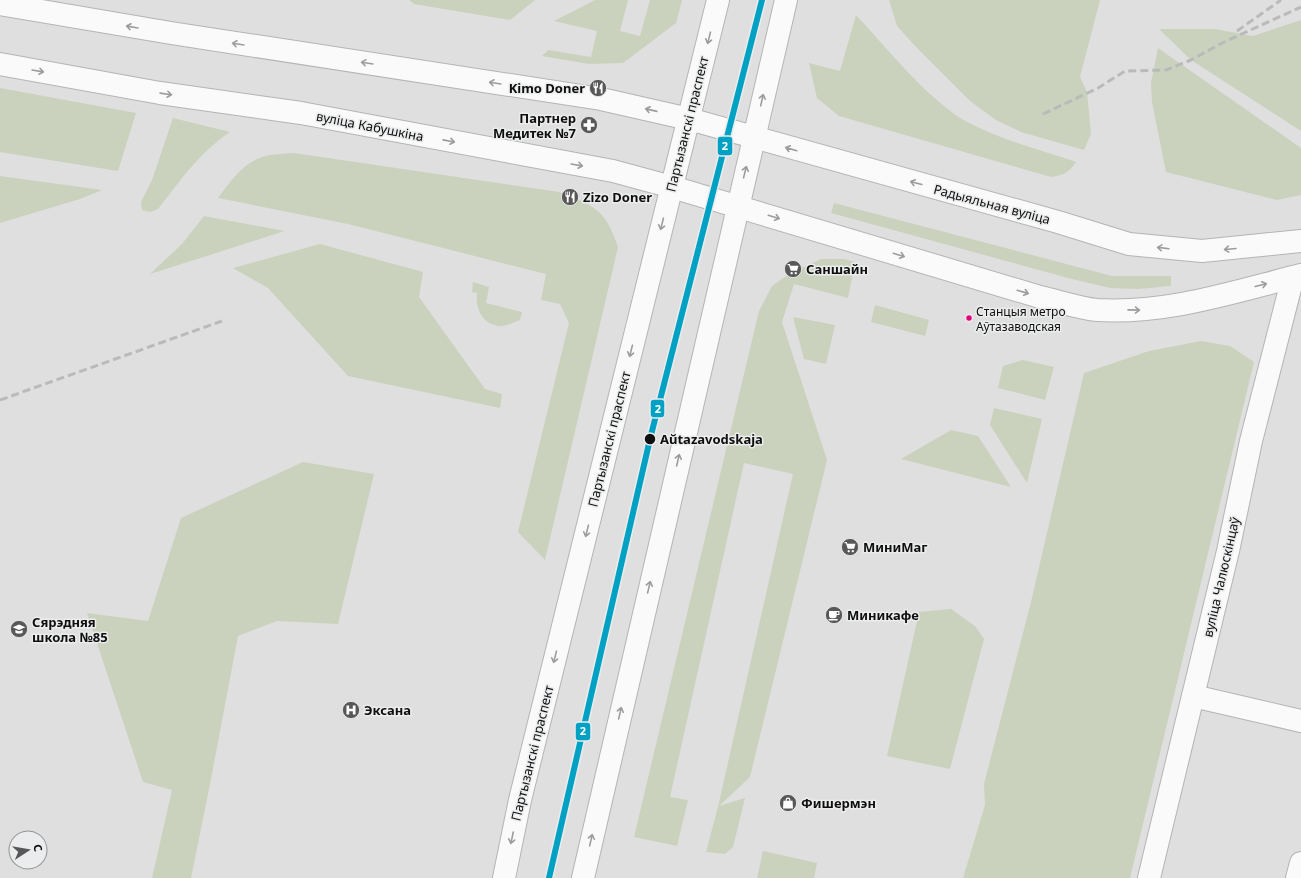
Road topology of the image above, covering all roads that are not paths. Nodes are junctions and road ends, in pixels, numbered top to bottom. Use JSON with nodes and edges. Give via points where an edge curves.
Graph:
{"nodes":[{"id":1,"x":718,"y":0,"type":"edge"},
{"id":2,"x":786,"y":0,"type":"edge"},
{"id":3,"x":0,"y":4,"type":"edge"},
{"id":4,"x":0,"y":64,"type":"edge"},
{"id":5,"x":689,"y":119,"type":"junction"},
{"id":6,"x":754,"y":138,"type":"junction"},
{"id":7,"x":672,"y":186,"type":"junction"},
{"id":8,"x":737,"y":206,"type":"junction"},
{"id":9,"x":1301,"y":241,"type":"edge"},
{"id":10,"x":1297,"y":276,"type":"edge"},
{"id":11,"x":1193,"y":696,"type":"junction"},
{"id":12,"x":1301,"y":721,"type":"edge"},
{"id":13,"x":1301,"y":862,"type":"edge"},
{"id":14,"x":504,"y":878,"type":"edge"},
{"id":15,"x":583,"y":878,"type":"edge"},
{"id":16,"x":1149,"y":878,"type":"edge"},
{"id":17,"x":1297,"y":878,"type":"edge"}],
"edges":[{"from":1,"to":5,"type":"main road","name":"Партызанскі праспект","one_way":true},
{"from":6,"to":2,"type":"main road","one_way":true},
{"from":5,"to":3,"type":"main road","one_way":true,"via":[[601,99]]},
{"from":4,"to":7,"type":"main road","name":"вуліца Кабушкіна","one_way":true,"via":[[160,93],[300,113],[613,171]]},
{"from":5,"to":6,"type":"main road","name":"Радыяльная вуліца"},
{"from":5,"to":7,"type":"main road","name":"Партызанскі праспект"},
{"from":8,"to":6,"type":"main road","one_way":true},
{"from":9,"to":6,"type":"main road","name":"Радыяльная вуліца","one_way":true,"via":[[1202,251],[1129,244]]},
{"from":7,"to":8,"type":"main road","name":"вуліца Кабушкіна"},
{"from":7,"to":14,"type":"main road","name":"Партызанскі праспект","one_way":true,"via":[[520,800]]},
{"from":8,"to":10,"type":"main road","one_way":true,"via":[[1040,297],[1095,310],[1141,311],[1186,304]]},
{"from":15,"to":8,"type":"main road","one_way":true},
{"from":10,"to":11,"type":"main road","name":"вуліца Чалюскінцаў","via":[[1251,441]]},
{"from":11,"to":12,"type":"main road"},
{"from":11,"to":16,"type":"main road","name":"вуліца Чалюскінцаў"},
{"from":13,"to":17,"type":"main road"}]}
